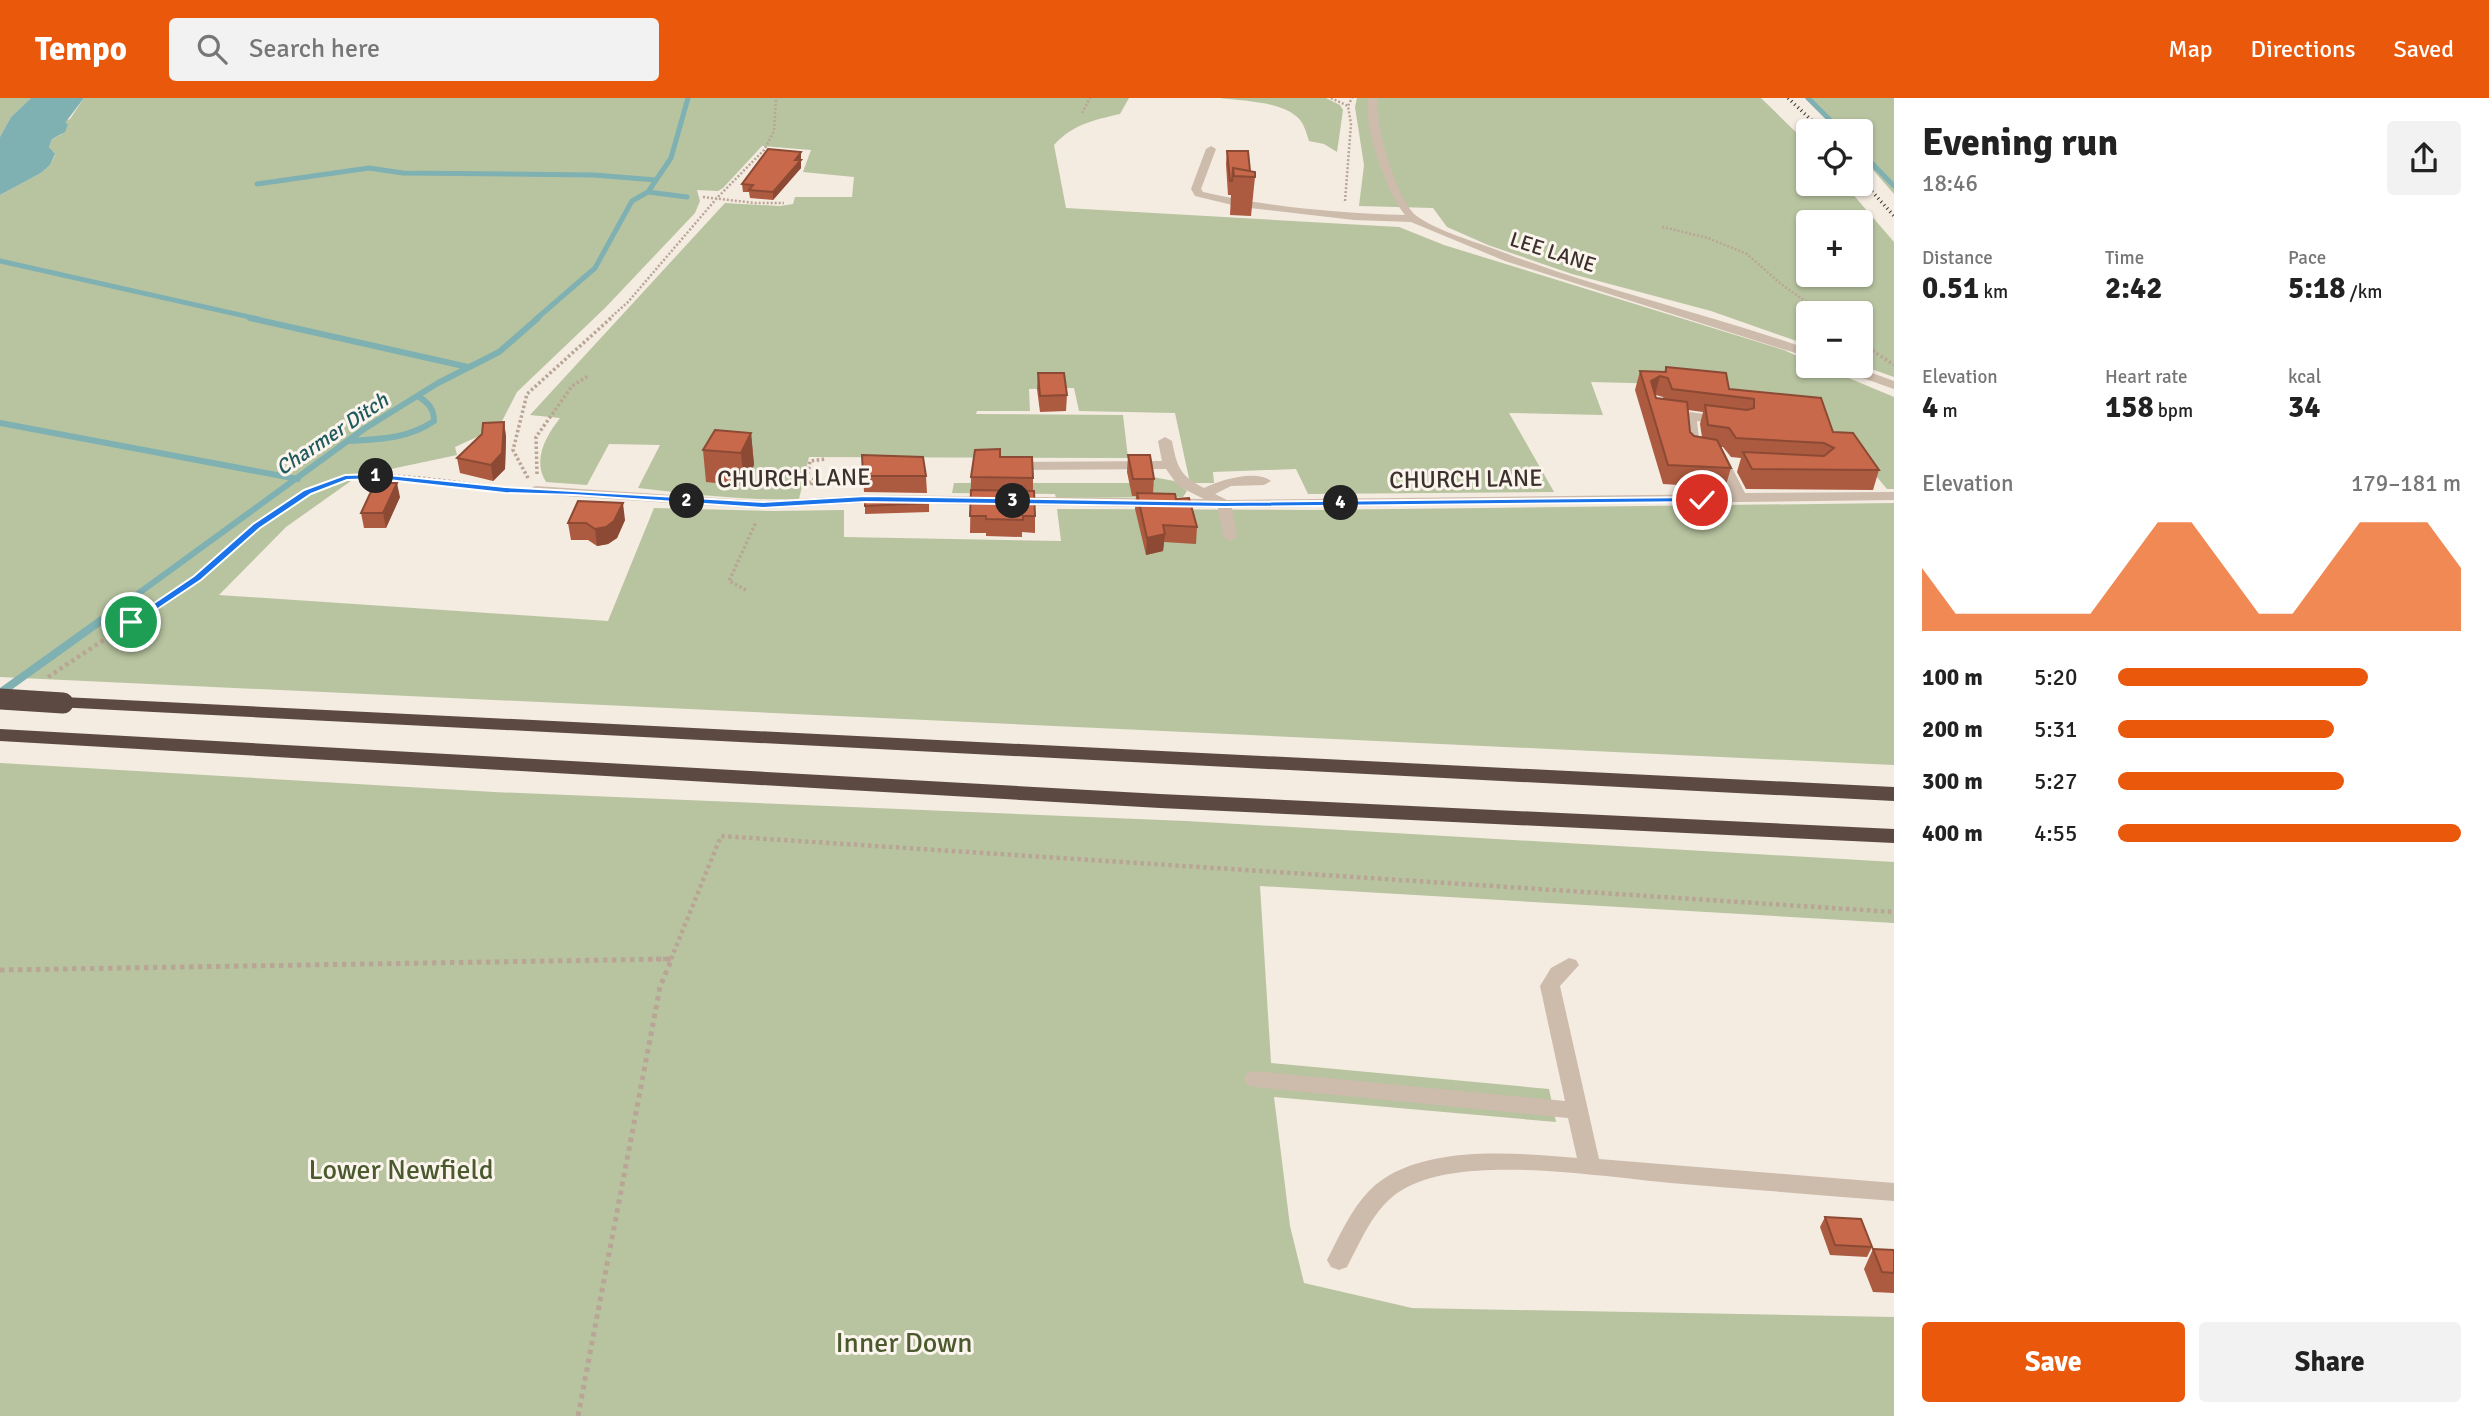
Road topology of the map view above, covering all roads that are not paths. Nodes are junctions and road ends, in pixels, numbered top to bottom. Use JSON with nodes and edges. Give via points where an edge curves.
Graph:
{"nodes":[{"id":1,"x":1373,"y":98,"type":"edge"},
{"id":2,"x":1211,"y":149,"type":"dead end"},
{"id":3,"x":1413,"y":219,"type":"junction"},
{"id":4,"x":1796,"y":349,"type":"edge"},
{"id":5,"x":1873,"y":378,"type":"edge"},
{"id":6,"x":1894,"y":386,"type":"edge"},
{"id":7,"x":1741,"y":423,"type":"edge"},
{"id":8,"x":1166,"y":441,"type":"dead end"},
{"id":9,"x":1170,"y":465,"type":"junction"},
{"id":10,"x":1015,"y":466,"type":"edge"},
{"id":11,"x":1264,"y":481,"type":"dead end"},
{"id":12,"x":535,"y":490,"type":"road end"},
{"id":13,"x":1206,"y":493,"type":"junction"},
{"id":14,"x":1894,"y":496,"type":"edge"},
{"id":15,"x":1741,"y":499,"type":"junction"},
{"id":16,"x":1224,"y":505,"type":"junction"},
{"id":17,"x":1230,"y":537,"type":"dead end"},
{"id":18,"x":0,"y":699,"type":"edge"},
{"id":19,"x":0,"y":735,"type":"edge"},
{"id":20,"x":1894,"y":794,"type":"edge"},
{"id":21,"x":1894,"y":836,"type":"edge"},
{"id":22,"x":1569,"y":965,"type":"dead end"},
{"id":23,"x":1255,"y":1079,"type":"dead end"},
{"id":24,"x":1577,"y":1111,"type":"junction"},
{"id":25,"x":1590,"y":1168,"type":"junction"},
{"id":26,"x":1894,"y":1192,"type":"edge"},
{"id":27,"x":1339,"y":1260,"type":"dead end"}],
"edges":[{"from":1,"to":3,"type":"street","via":[[1371,110],[1395,190]]},
{"from":2,"to":3,"type":"street","via":[[1196,189],[1199,194],[1241,204],[1343,216]]},
{"from":3,"to":4,"type":"street","name":"LEE LANE","via":[[1502,256]]},
{"from":5,"to":6,"type":"street"},
{"from":7,"to":15,"type":"street","via":[[1685,416],[1694,450],[1718,453],[1730,464]]},
{"from":8,"to":9,"type":"street"},
{"from":9,"to":10,"type":"street"},
{"from":9,"to":13,"type":"street","via":[[1183,483]]},
{"from":11,"to":13,"type":"street","via":[[1228,482]]},
{"from":12,"to":16,"type":"street","name":"CHURCH LANE","via":[[763,505],[865,499]]},
{"from":13,"to":16,"type":"street"},
{"from":14,"to":15,"type":"street","name":"CHURCH LANE"},
{"from":15,"to":16,"type":"street","name":"CHURCH LANE"},
{"from":16,"to":17,"type":"street"},
{"from":18,"to":20,"type":"highway","bridge":true},
{"from":19,"to":21,"type":"highway","via":[[1146,800]]},
{"from":22,"to":24,"type":"street","via":[[1550,986]]},
{"from":23,"to":24,"type":"street"},
{"from":24,"to":25,"type":"street"},
{"from":25,"to":26,"type":"street"},
{"from":25,"to":27,"type":"street","via":[[1493,1161],[1424,1173],[1379,1195]]}]}
